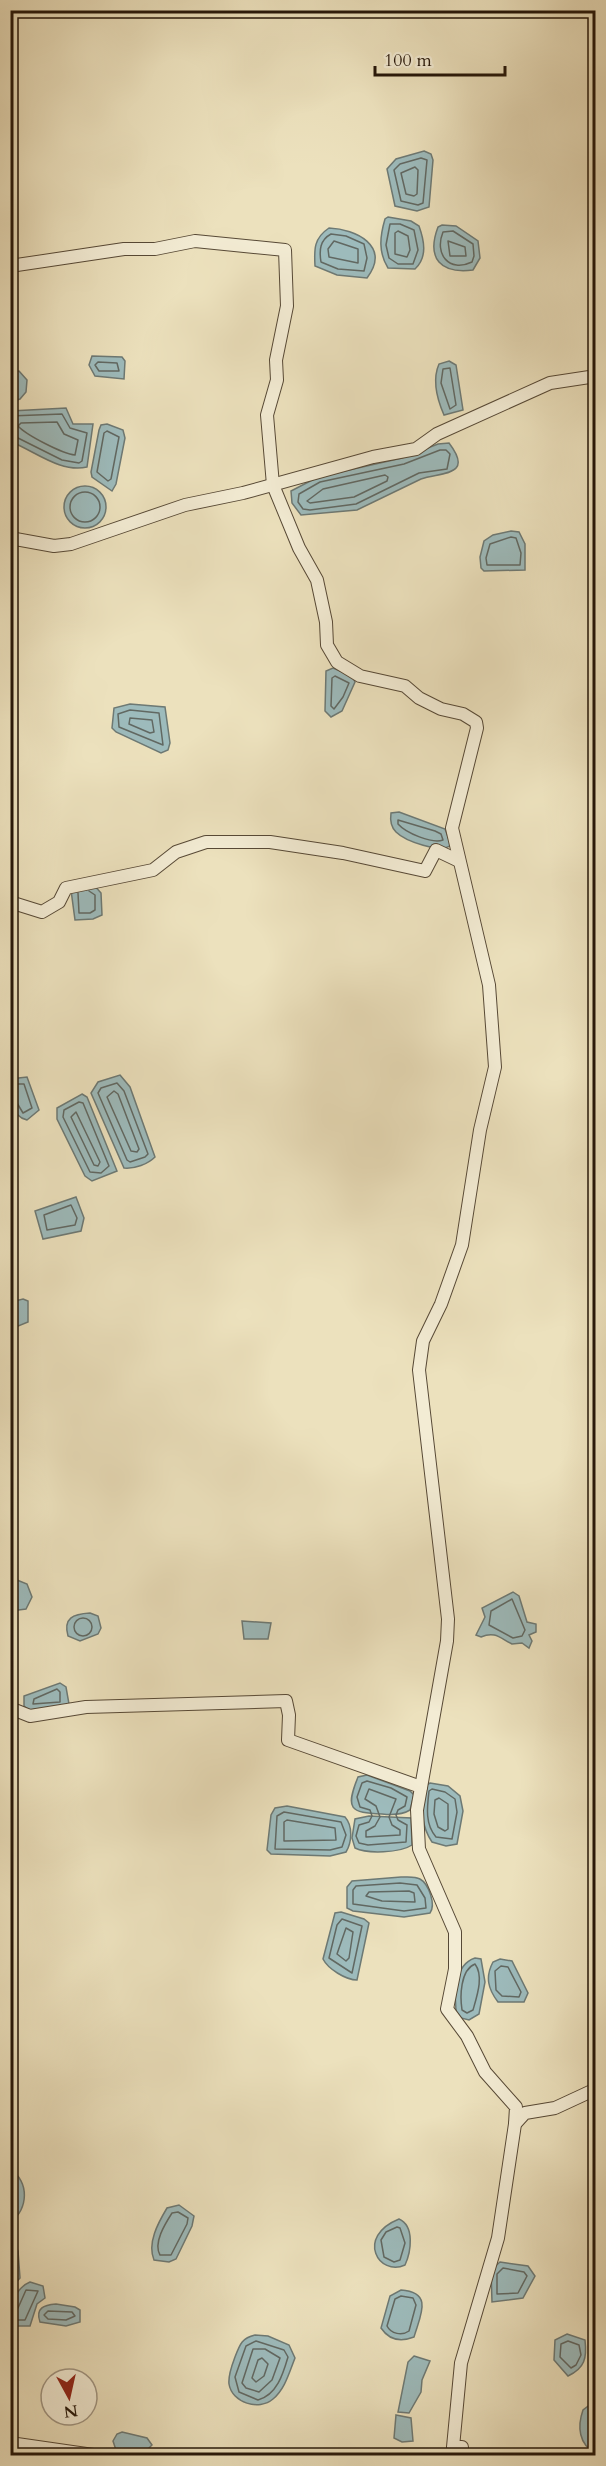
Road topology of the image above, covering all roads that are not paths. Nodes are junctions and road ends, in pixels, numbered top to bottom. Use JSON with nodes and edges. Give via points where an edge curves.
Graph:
{"nodes":[{"id":1,"x":10,"y":266,"type":"edge"},
{"id":2,"x":596,"y":376,"type":"edge"},
{"id":3,"x":273,"y":485,"type":"junction"},
{"id":4,"x":10,"y":538,"type":"edge"},
{"id":5,"x":459,"y":861,"type":"junction"},
{"id":6,"x":10,"y":902,"type":"edge"},
{"id":7,"x":10,"y":1708,"type":"edge"},
{"id":8,"x":421,"y":1787,"type":"junction"},
{"id":9,"x":596,"y":2089,"type":"edge"},
{"id":10,"x":515,"y":2124,"type":"junction"},
{"id":11,"x":10,"y":2444,"type":"edge"},
{"id":12,"x":100,"y":2456,"type":"edge"},
{"id":13,"x":462,"y":2456,"type":"edge"}],
"edges":[{"from":1,"to":3,"type":"street","via":[[195,241],[285,250],[287,306],[276,360],[277,380],[267,415]]},
{"from":2,"to":3,"type":"street","via":[[550,383],[437,434],[416,449]]},
{"from":3,"to":4,"type":"street","via":[[184,505],[71,544],[54,546]]},
{"from":3,"to":5,"type":"street","via":[[299,548],[317,579],[327,645],[337,662],[360,676],[405,686],[419,698],[477,722],[452,828]]},
{"from":5,"to":6,"type":"street","via":[[436,850],[425,871],[270,842],[206,842],[176,852],[153,870],[66,888],[60,902],[42,912]]},
{"from":5,"to":8,"type":"street","via":[[489,985],[495,1067],[480,1130],[462,1245],[423,1341],[419,1371],[448,1619]]},
{"from":7,"to":8,"type":"street","via":[[30,1716],[86,1707],[286,1701],[290,1715],[288,1740]]},
{"from":8,"to":10,"type":"street","via":[[417,1810],[419,1849],[452,1921],[457,1944],[447,2009],[467,2036],[480,2065],[516,2107]]},
{"from":9,"to":10,"type":"street","via":[[555,2108],[525,2113]]},
{"from":10,"to":13,"type":"street","via":[[498,2238],[461,2363],[453,2447],[462,2447]]},
{"from":11,"to":12,"type":"street"}]}
